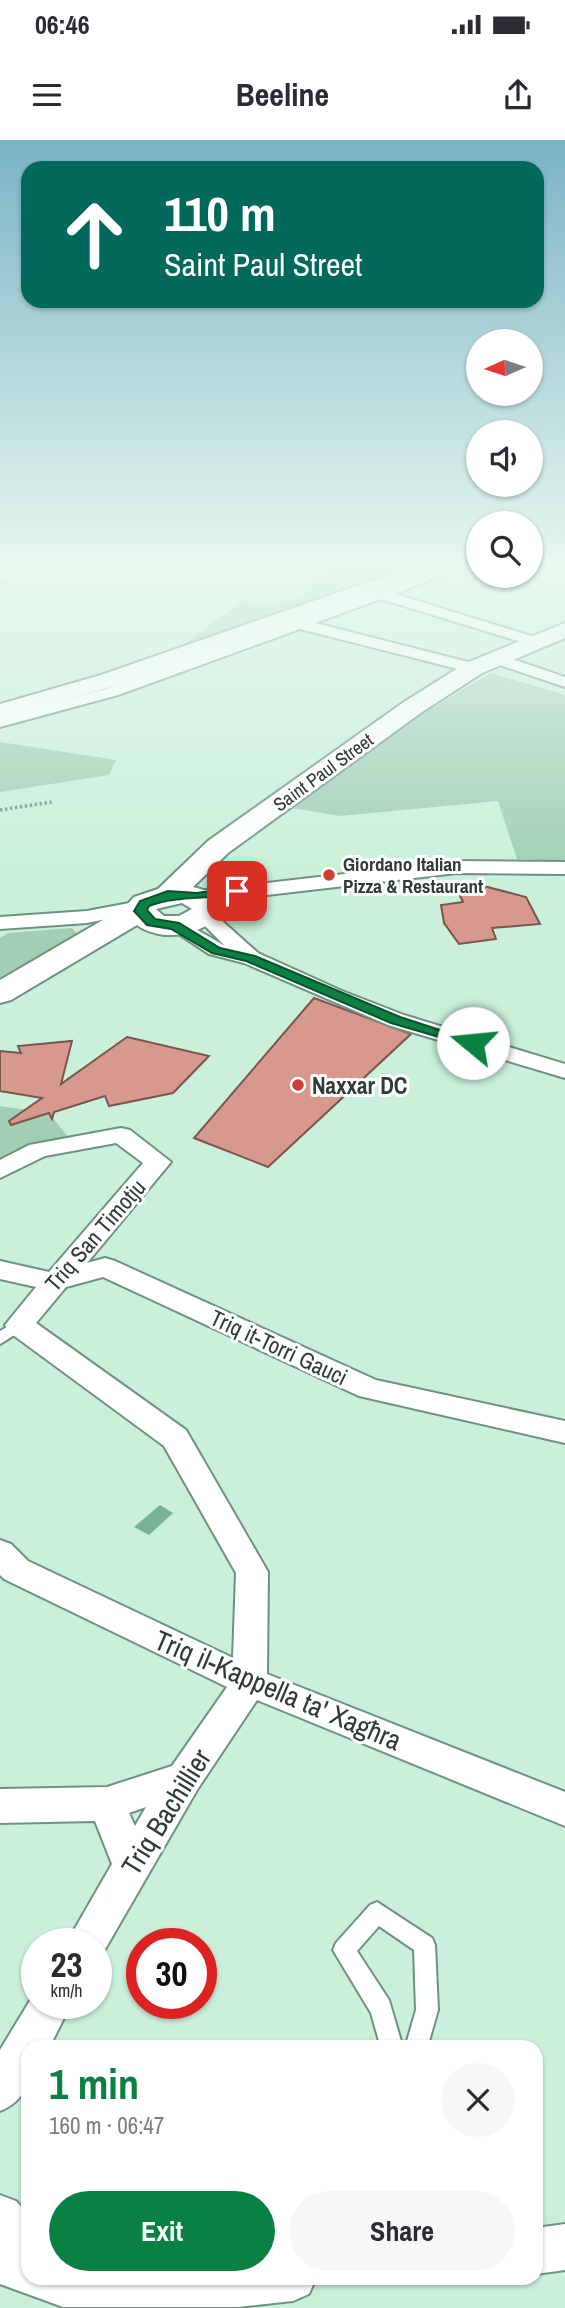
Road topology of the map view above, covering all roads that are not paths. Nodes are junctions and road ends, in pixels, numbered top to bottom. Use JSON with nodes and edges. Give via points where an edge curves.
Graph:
{"nodes":[{"id":1,"x":150,"y":668,"type":"edge"},
{"id":2,"x":178,"y":668,"type":"edge"},
{"id":3,"x":479,"y":668,"type":"edge"},
{"id":4,"x":504,"y":668,"type":"edge"},
{"id":5,"x":565,"y":682,"type":"edge"},
{"id":6,"x":0,"y":712,"type":"edge"},
{"id":7,"x":0,"y":722,"type":"edge"},
{"id":8,"x":565,"y":867,"type":"edge"},
{"id":9,"x":269,"y":890,"type":"joint"},
{"id":10,"x":193,"y":902,"type":"junction"},
{"id":11,"x":154,"y":917,"type":"junction"},
{"id":12,"x":0,"y":923,"type":"edge"},
{"id":13,"x":250,"y":958,"type":"junction"},
{"id":14,"x":0,"y":993,"type":"edge"},
{"id":15,"x":565,"y":1071,"type":"edge"},
{"id":16,"x":0,"y":1170,"type":"edge"},
{"id":17,"x":0,"y":1270,"type":"edge"},
{"id":18,"x":53,"y":1282,"type":"junction"},
{"id":19,"x":10,"y":1332,"type":"edge"},
{"id":20,"x":565,"y":1432,"type":"edge"},
{"id":21,"x":0,"y":1553,"type":"edge"},
{"id":22,"x":250,"y":1682,"type":"junction"},
{"id":23,"x":184,"y":1778,"type":"junction"},
{"id":24,"x":107,"y":1804,"type":"junction"},
{"id":25,"x":0,"y":1806,"type":"edge"},
{"id":26,"x":565,"y":1809,"type":"edge"},
{"id":27,"x":132,"y":1865,"type":"junction"},
{"id":28,"x":95,"y":1928,"type":"edge"},
{"id":29,"x":42,"y":2019,"type":"edge"},
{"id":30,"x":30,"y":2040,"type":"edge"},
{"id":31,"x":390,"y":2040,"type":"edge"},
{"id":32,"x":418,"y":2040,"type":"edge"},
{"id":33,"x":21,"y":2055,"type":"edge"},
{"id":34,"x":0,"y":2090,"type":"edge"},
{"id":35,"x":0,"y":2217,"type":"edge"},
{"id":36,"x":21,"y":2240,"type":"edge"},
{"id":37,"x":565,"y":2247,"type":"edge"},
{"id":38,"x":543,"y":2250,"type":"edge"},
{"id":39,"x":0,"y":2261,"type":"edge"},
{"id":40,"x":21,"y":2268,"type":"edge"},
{"id":41,"x":123,"y":2285,"type":"edge"},
{"id":42,"x":272,"y":2285,"type":"edge"},
{"id":43,"x":239,"y":2296,"type":"edge"}],
"edges":[{"from":1,"to":6,"type":"main road"},
{"from":2,"to":7,"type":"street","via":[[112,692]]},
{"from":3,"to":10,"type":"main road","name":"Saint Paul Street","via":[[391,723],[218,847],[199,865]]},
{"from":4,"to":5,"type":"street"},
{"from":8,"to":9,"type":"street","via":[[457,867]]},
{"from":9,"to":10,"type":"street"},
{"from":10,"to":11,"type":"main road","name":"Saint Paul Street"},
{"from":10,"to":11,"type":"main road","name":"Saint Paul Street","via":[[190,923]]},
{"from":10,"to":13,"type":"street"},
{"from":11,"to":12,"type":"street"},
{"from":11,"to":13,"type":"street","via":[[216,950]]},
{"from":11,"to":14,"type":"main road","name":"Saint Paul Street","via":[[74,947]]},
{"from":13,"to":15,"type":"street","via":[[396,1020]]},
{"from":16,"to":18,"type":"street","name":"Triq San Timotju","via":[[38,1150],[121,1135],[158,1163]]},
{"from":17,"to":18,"type":"street","name":"Triq it-Torri Gauci"},
{"from":18,"to":19,"type":"street","name":"Triq San Timotju"},
{"from":18,"to":20,"type":"street","name":"Triq it-Torri Gauci","via":[[105,1267],[369,1389]]},
{"from":19,"to":22,"type":"street","via":[[175,1438],[252,1572]]},
{"from":21,"to":22,"type":"street","name":"Triq il-Kappella ta' Xagħra","via":[[16,1570]]},
{"from":22,"to":23,"type":"street","name":"Triq Bachillier"},
{"from":22,"to":26,"type":"street","name":"Triq il-Kappella ta' Xagħra"},
{"from":23,"to":24,"type":"street"},
{"from":23,"to":27,"type":"street","name":"Triq Bachillier"},
{"from":24,"to":25,"type":"street"},
{"from":24,"to":27,"type":"street"},
{"from":27,"to":28,"type":"street","name":"Triq Bachillier"},
{"from":29,"to":30,"type":"street"},
{"from":31,"to":32,"type":"lane","via":[[381,2008],[344,1950],[377,1912],[424,1945],[427,2010]]},
{"from":33,"to":34,"type":"street"},
{"from":35,"to":36,"type":"street"},
{"from":37,"to":38,"type":"street"},
{"from":39,"to":40,"type":"street"},
{"from":41,"to":43,"type":"street"},
{"from":42,"to":43,"type":"street"}]}
